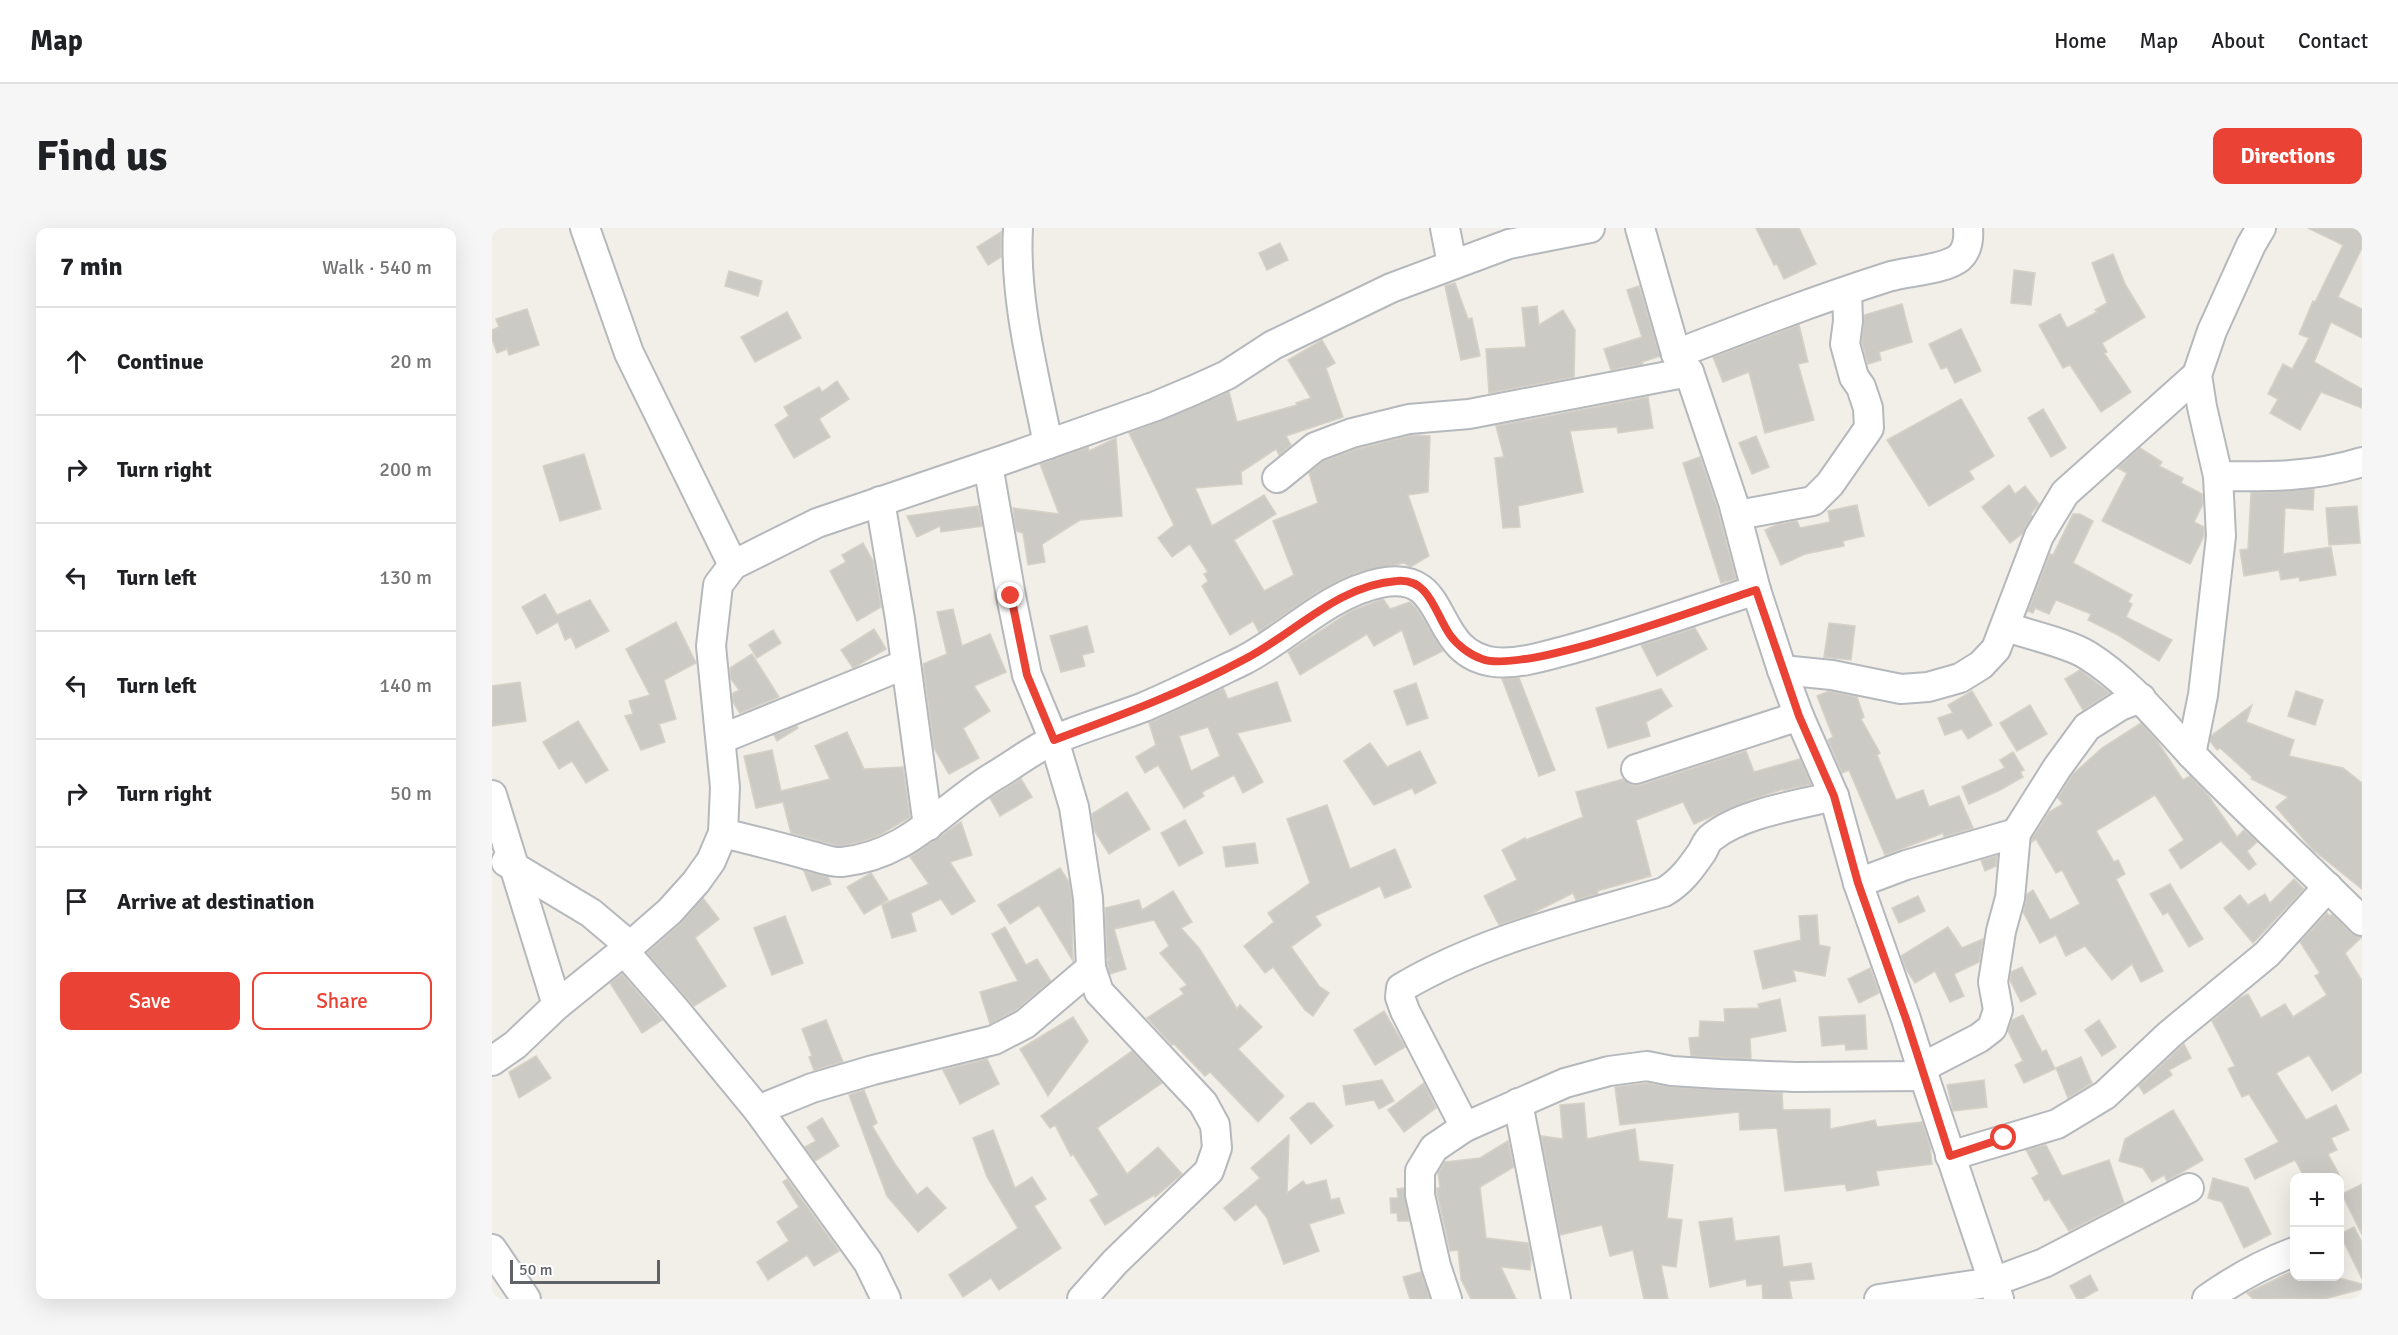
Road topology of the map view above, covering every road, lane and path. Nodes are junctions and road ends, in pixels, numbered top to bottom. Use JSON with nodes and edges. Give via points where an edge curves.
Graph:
{"nodes":[{"id":1,"x":585,"y":228,"type":"edge"},
{"id":2,"x":1018,"y":228,"type":"edge"},
{"id":3,"x":1445,"y":228,"type":"edge"},
{"id":4,"x":1590,"y":228,"type":"edge"},
{"id":5,"x":1640,"y":228,"type":"edge"},
{"id":6,"x":1968,"y":228,"type":"edge"},
{"id":7,"x":2260,"y":228,"type":"edge"},
{"id":8,"x":1452,"y":264,"type":"junction"},
{"id":9,"x":1847,"y":292,"type":"junction"},
{"id":10,"x":1682,"y":363,"type":"junction"},
{"id":11,"x":2197,"y":375,"type":"junction"},
{"id":12,"x":1048,"y":444,"type":"junction"},
{"id":13,"x":2362,"y":462,"type":"edge"},
{"id":14,"x":988,"y":465,"type":"junction"},
{"id":15,"x":2218,"y":476,"type":"junction"},
{"id":16,"x":1276,"y":478,"type":"dead end"},
{"id":17,"x":880,"y":501,"type":"junction"},
{"id":18,"x":1738,"y":515,"type":"junction"},
{"id":19,"x":734,"y":565,"type":"junction"},
{"id":20,"x":1756,"y":590,"type":"junction"},
{"id":21,"x":2006,"y":627,"type":"junction"},
{"id":22,"x":906,"y":664,"type":"junction"},
{"id":23,"x":1782,"y":670,"type":"junction"},
{"id":24,"x":2141,"y":698,"type":"junction"},
{"id":25,"x":1799,"y":716,"type":"junction"},
{"id":26,"x":720,"y":740,"type":"junction"},
{"id":27,"x":1054,"y":740,"type":"junction"},
{"id":28,"x":2191,"y":754,"type":"junction"},
{"id":29,"x":1636,"y":769,"type":"dead end"},
{"id":30,"x":492,"y":795,"type":"edge"},
{"id":31,"x":1834,"y":796,"type":"junction"},
{"id":32,"x":928,"y":826,"type":"junction"},
{"id":33,"x":723,"y":833,"type":"junction"},
{"id":34,"x":2016,"y":833,"type":"junction"},
{"id":35,"x":503,"y":860,"type":"edge"},
{"id":36,"x":1858,"y":883,"type":"junction"},
{"id":37,"x":2328,"y":887,"type":"junction"},
{"id":38,"x":2362,"y":921,"type":"edge"},
{"id":39,"x":627,"y":948,"type":"junction"},
{"id":40,"x":1091,"y":968,"type":"junction"},
{"id":41,"x":557,"y":1005,"type":"junction"},
{"id":42,"x":492,"y":1060,"type":"edge"},
{"id":43,"x":1922,"y":1072,"type":"junction"},
{"id":44,"x":1518,"y":1103,"type":"junction"},
{"id":45,"x":758,"y":1110,"type":"junction"},
{"id":46,"x":1465,"y":1127,"type":"junction"},
{"id":47,"x":1950,"y":1156,"type":"junction"},
{"id":48,"x":2189,"y":1188,"type":"dead end"},
{"id":49,"x":492,"y":1249,"type":"edge"},
{"id":50,"x":2290,"y":1254,"type":"edge"},
{"id":51,"x":1996,"y":1291,"type":"edge"},
{"id":52,"x":526,"y":1299,"type":"edge"},
{"id":53,"x":886,"y":1299,"type":"edge"},
{"id":54,"x":1082,"y":1299,"type":"edge"},
{"id":55,"x":1447,"y":1299,"type":"edge"},
{"id":56,"x":1556,"y":1299,"type":"edge"},
{"id":57,"x":1878,"y":1299,"type":"edge"},
{"id":58,"x":2207,"y":1299,"type":"edge"}],
"edges":[{"from":1,"to":19,"type":"street","via":[[629,353]]},
{"from":2,"to":12,"type":"street","via":[[1016,260]]},
{"from":3,"to":8,"type":"street"},
{"from":4,"to":8,"type":"street","via":[[1509,244]]},
{"from":5,"to":10,"type":"street"},
{"from":6,"to":9,"type":"street","via":[[1968,244],[1953,261],[1890,276]]},
{"from":7,"to":11,"type":"street","via":[[2212,330]]},
{"from":8,"to":12,"type":"street","via":[[1391,288],[1273,345],[1227,375],[1156,406]]},
{"from":9,"to":10,"type":"street","via":[[1822,298]]},
{"from":9,"to":18,"type":"street","via":[[1845,344],[1868,408],[1869,428],[1830,484],[1813,501]]},
{"from":10,"to":16,"type":"street","via":[[1469,414],[1409,419],[1352,433],[1315,447]]},
{"from":10,"to":18,"type":"street"},
{"from":11,"to":15,"type":"street"},
{"from":11,"to":21,"type":"street","via":[[2065,493],[2039,536]]},
{"from":12,"to":14,"type":"street"},
{"from":13,"to":15,"type":"street","via":[[2341,469],[2280,477]]},
{"from":14,"to":17,"type":"street"},
{"from":14,"to":27,"type":"street","via":[[1027,675]]},
{"from":15,"to":28,"type":"street","via":[[2220,546]]},
{"from":17,"to":19,"type":"street","via":[[817,523]]},
{"from":17,"to":22,"type":"street"},
{"from":18,"to":20,"type":"street"},
{"from":19,"to":26,"type":"street","via":[[718,585],[711,646]]},
{"from":20,"to":23,"type":"street"},
{"from":20,"to":27,"type":"street","via":[[1594,642],[1535,658],[1496,663],[1482,660],[1459,645],[1430,596],[1421,588],[1408,581],[1378,584],[1317,611],[1247,658],[1209,677],[1146,706]]},
{"from":21,"to":23,"type":"street","via":[[1996,649],[1981,665],[1960,678],[1928,687],[1901,689]]},
{"from":21,"to":24,"type":"street","via":[[2085,653]]},
{"from":22,"to":26,"type":"street"},
{"from":22,"to":32,"type":"street"},
{"from":23,"to":25,"type":"street"},
{"from":24,"to":28,"type":"street"},
{"from":24,"to":34,"type":"street","via":[[2086,727]]},
{"from":25,"to":29,"type":"street"},
{"from":25,"to":31,"type":"street"},
{"from":26,"to":33,"type":"street","via":[[725,787]]},
{"from":27,"to":32,"type":"street","via":[[988,779]]},
{"from":27,"to":40,"type":"street","via":[[1074,807],[1088,898]]},
{"from":28,"to":37,"type":"street"},
{"from":30,"to":35,"type":"street"},
{"from":31,"to":36,"type":"street"},
{"from":31,"to":46,"type":"street","via":[[1724,829],[1710,838],[1691,868],[1664,892],[1500,941],[1401,988],[1405,1011]]},
{"from":32,"to":33,"type":"street","via":[[890,850],[839,863]]},
{"from":33,"to":39,"type":"street","via":[[711,861],[696,882]]},
{"from":34,"to":36,"type":"street"},
{"from":34,"to":43,"type":"street","via":[[2010,898],[1993,982],[1998,1010],[1992,1028]]},
{"from":35,"to":39,"type":"street","via":[[591,913]]},
{"from":35,"to":41,"type":"street"},
{"from":36,"to":43,"type":"street"},
{"from":37,"to":38,"type":"street"},
{"from":37,"to":47,"type":"street","via":[[2267,954],[2170,1034],[2105,1095],[2057,1124]]},
{"from":39,"to":41,"type":"street"},
{"from":39,"to":45,"type":"street"},
{"from":40,"to":45,"type":"street","via":[[1025,1024],[994,1040],[812,1088]]},
{"from":40,"to":54,"type":"street","via":[[1100,992],[1203,1103],[1215,1125],[1217,1148],[1209,1171]]},
{"from":41,"to":42,"type":"street","via":[[515,1046]]},
{"from":43,"to":44,"type":"street","via":[[1796,1077],[1672,1071],[1647,1066],[1565,1083]]},
{"from":43,"to":47,"type":"street"},
{"from":44,"to":46,"type":"street"},
{"from":44,"to":56,"type":"street"},
{"from":45,"to":53,"type":"street","via":[[868,1262]]},
{"from":46,"to":55,"type":"street","via":[[1434,1148],[1420,1171],[1420,1195]]},
{"from":47,"to":51,"type":"street"},
{"from":48,"to":51,"type":"street"},
{"from":49,"to":52,"type":"street"},
{"from":50,"to":58,"type":"street","via":[[2236,1279]]},
{"from":51,"to":57,"type":"street"}]}
